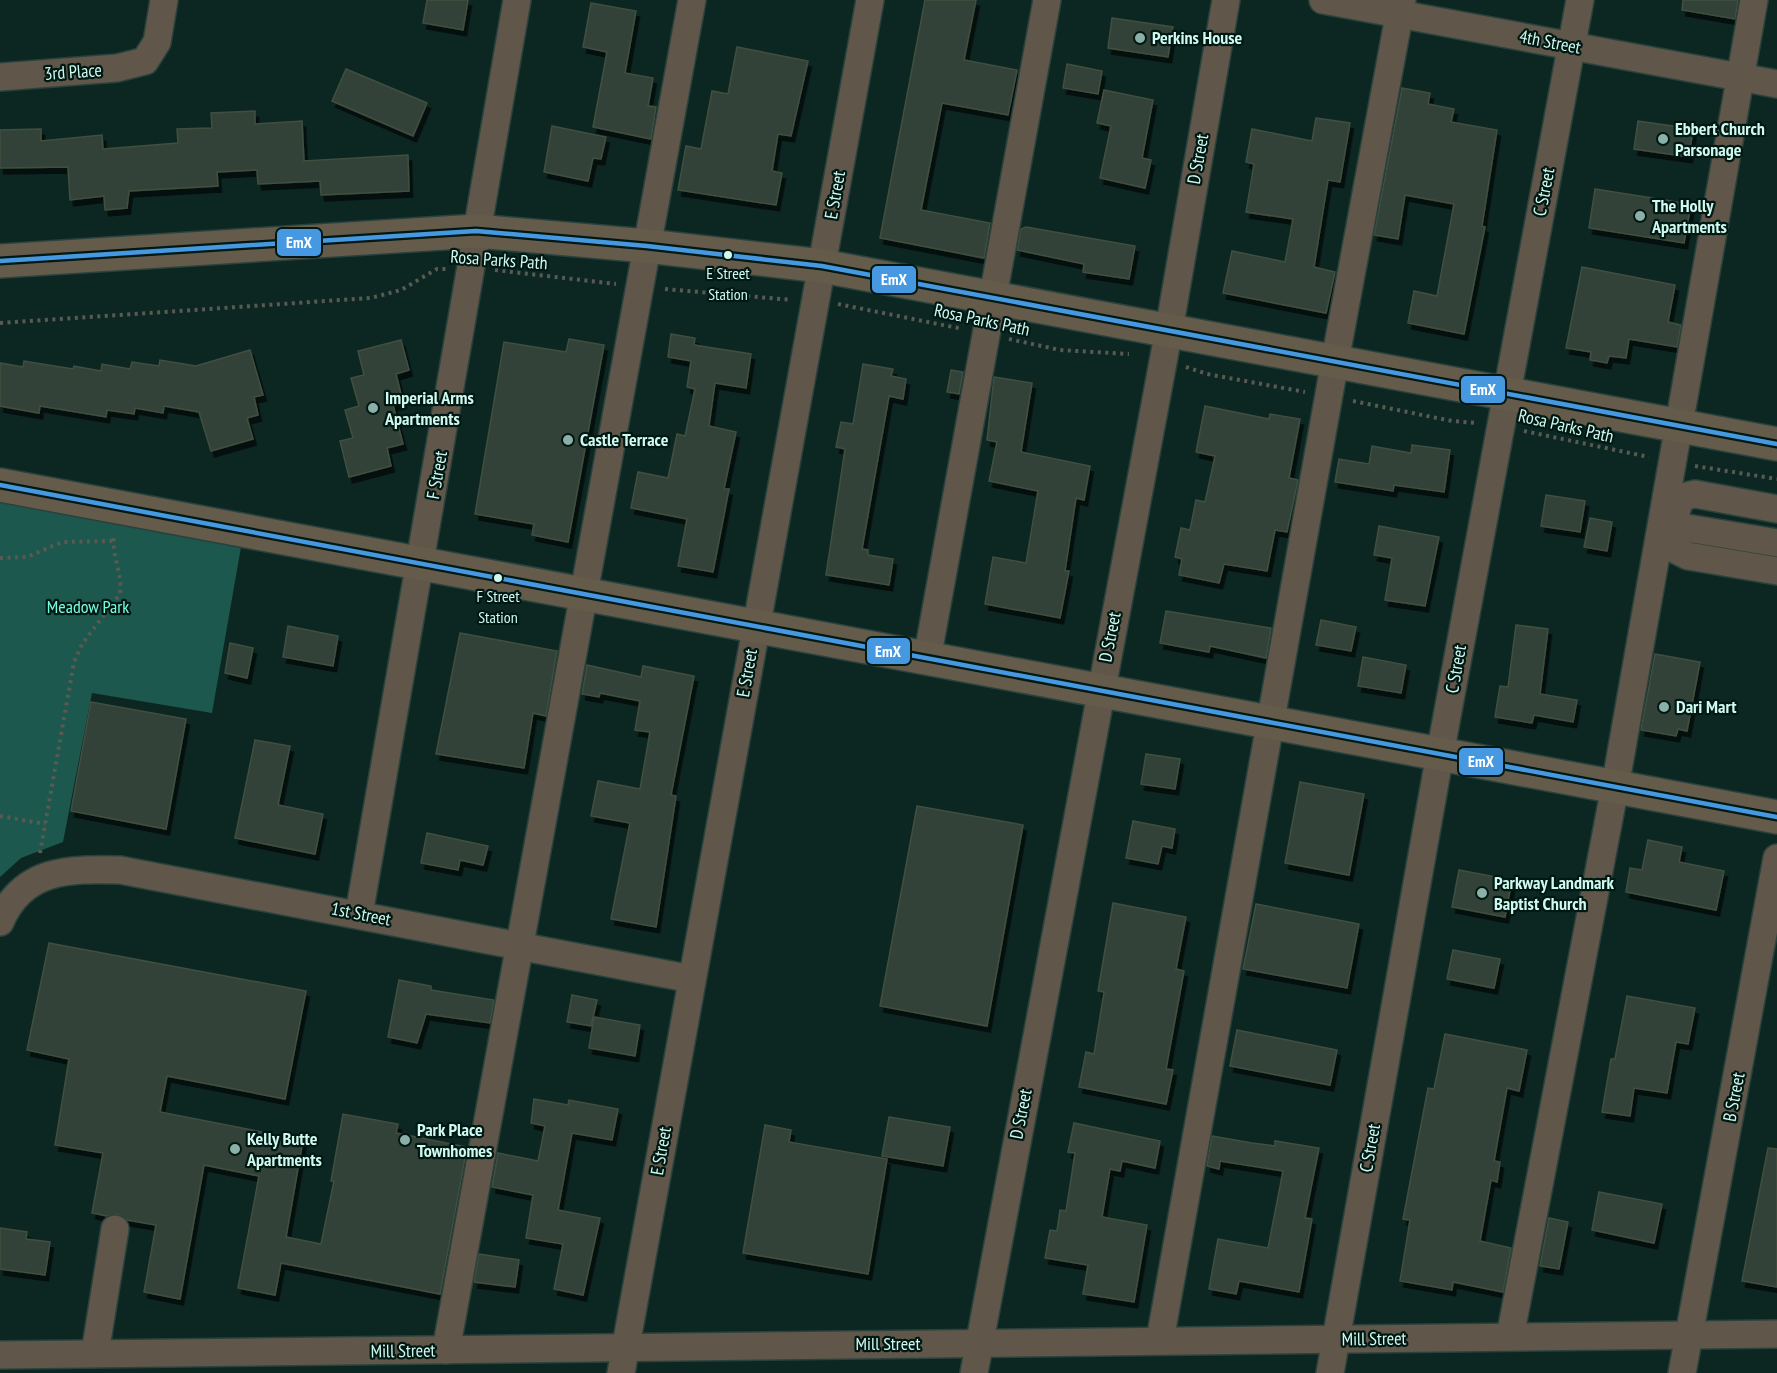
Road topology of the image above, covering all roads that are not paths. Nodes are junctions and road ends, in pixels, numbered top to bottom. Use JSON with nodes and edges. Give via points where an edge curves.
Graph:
{"nodes":[{"id":1,"x":164,"y":0,"type":"edge"},
{"id":2,"x":517,"y":0,"type":"edge"},
{"id":3,"x":692,"y":0,"type":"edge"},
{"id":4,"x":870,"y":0,"type":"edge"},
{"id":5,"x":1047,"y":0,"type":"edge"},
{"id":6,"x":1226,"y":0,"type":"edge"},
{"id":7,"x":1323,"y":0,"type":"edge"},
{"id":8,"x":1580,"y":0,"type":"edge"},
{"id":9,"x":1754,"y":0,"type":"edge"},
{"id":10,"x":1401,"y":7,"type":"edge"},
{"id":11,"x":1572,"y":46,"type":"junction"},
{"id":12,"x":0,"y":77,"type":"edge"},
{"id":13,"x":1740,"y":77,"type":"junction"},
{"id":14,"x":1777,"y":84,"type":"edge"},
{"id":15,"x":476,"y":231,"type":"junction"},
{"id":16,"x":647,"y":246,"type":"junction"},
{"id":17,"x":0,"y":261,"type":"edge"},
{"id":18,"x":822,"y":266,"type":"junction"},
{"id":19,"x":993,"y":297,"type":"junction"},
{"id":20,"x":1166,"y":345,"type":"junction"},
{"id":21,"x":1335,"y":361,"type":"junction"},
{"id":22,"x":1507,"y":392,"type":"junction"},
{"id":23,"x":1678,"y":425,"type":"junction"},
{"id":24,"x":1777,"y":444,"type":"edge"},
{"id":25,"x":0,"y":485,"type":"edge"},
{"id":26,"x":1777,"y":509,"type":"edge"},
{"id":27,"x":1675,"y":526,"type":"junction"},
{"id":28,"x":1777,"y":527,"type":"edge"},
{"id":29,"x":1777,"y":543,"type":"edge"},
{"id":30,"x":422,"y":563,"type":"junction"},
{"id":31,"x":1777,"y":570,"type":"edge"},
{"id":32,"x":1777,"y":582,"type":"edge"},
{"id":33,"x":585,"y":596,"type":"junction"},
{"id":34,"x":756,"y":628,"type":"junction"},
{"id":35,"x":927,"y":658,"type":"junction"},
{"id":36,"x":1100,"y":691,"type":"junction"},
{"id":37,"x":1272,"y":724,"type":"junction"},
{"id":38,"x":1440,"y":754,"type":"junction"},
{"id":39,"x":1615,"y":787,"type":"junction"},
{"id":40,"x":1777,"y":817,"type":"edge"},
{"id":41,"x":1777,"y":858,"type":"edge"},
{"id":42,"x":359,"y":914,"type":"junction"},
{"id":43,"x":0,"y":922,"type":"edge"},
{"id":44,"x":522,"y":946,"type":"junction"},
{"id":45,"x":692,"y":979,"type":"junction"},
{"id":46,"x":115,"y":1229,"type":"dead end"},
{"id":47,"x":1777,"y":1334,"type":"edge"},
{"id":48,"x":1690,"y":1335,"type":"junction"},
{"id":49,"x":1510,"y":1337,"type":"junction"},
{"id":50,"x":1160,"y":1340,"type":"junction"},
{"id":51,"x":1336,"y":1340,"type":"junction"},
{"id":52,"x":979,"y":1344,"type":"junction"},
{"id":53,"x":626,"y":1346,"type":"junction"},
{"id":54,"x":446,"y":1350,"type":"junction"},
{"id":55,"x":95,"y":1353,"type":"junction"},
{"id":56,"x":0,"y":1355,"type":"edge"},
{"id":57,"x":245,"y":1363,"type":"edge"},
{"id":58,"x":621,"y":1373,"type":"edge"},
{"id":59,"x":974,"y":1373,"type":"edge"},
{"id":60,"x":1330,"y":1373,"type":"edge"},
{"id":61,"x":1683,"y":1373,"type":"edge"}],
"edges":[{"from":1,"to":12,"type":"street","name":"3rd Place","via":[[157,42],[145,61],[117,69]]},
{"from":2,"to":15,"type":"street","name":"F Street"},
{"from":3,"to":16,"type":"street"},
{"from":4,"to":18,"type":"street","name":"E Street"},
{"from":5,"to":19,"type":"street"},
{"from":6,"to":20,"type":"street","name":"D Street"},
{"from":7,"to":10,"type":"street","name":"4th Street"},
{"from":8,"to":11,"type":"street","name":"C Street"},
{"from":9,"to":13,"type":"street"},
{"from":10,"to":11,"type":"street","name":"4th Street"},
{"from":10,"to":21,"type":"street"},
{"from":11,"to":13,"type":"street","name":"4th Street"},
{"from":11,"to":22,"type":"street","name":"C Street"},
{"from":13,"to":14,"type":"street","name":"4th Street"},
{"from":13,"to":23,"type":"street"},
{"from":15,"to":16,"type":"main road"},
{"from":15,"to":17,"type":"main road"},
{"from":15,"to":30,"type":"street","name":"F Street"},
{"from":16,"to":18,"type":"main road"},
{"from":16,"to":33,"type":"street"},
{"from":18,"to":19,"type":"main road"},
{"from":18,"to":34,"type":"street","name":"E Street"},
{"from":19,"to":20,"type":"main road"},
{"from":19,"to":35,"type":"street"},
{"from":20,"to":21,"type":"main road"},
{"from":20,"to":36,"type":"street","name":"D Street"},
{"from":21,"to":22,"type":"main road"},
{"from":21,"to":37,"type":"street"},
{"from":22,"to":23,"type":"main road"},
{"from":22,"to":38,"type":"street","name":"C Street"},
{"from":23,"to":24,"type":"main road"},
{"from":23,"to":39,"type":"street"},
{"from":25,"to":30,"type":"main road"},
{"from":26,"to":27,"type":"street","via":[[1695,494],[1681,500]]},
{"from":27,"to":28,"type":"street"},
{"from":27,"to":29,"type":"street"},
{"from":27,"to":31,"type":"street","via":[[1674,549],[1680,553]]},
{"from":27,"to":32,"type":"street","via":[[1669,557],[1680,567]]},
{"from":30,"to":33,"type":"main road"},
{"from":30,"to":42,"type":"street","name":"F Street"},
{"from":33,"to":34,"type":"main road"},
{"from":33,"to":44,"type":"street"},
{"from":34,"to":35,"type":"main road"},
{"from":34,"to":45,"type":"street","name":"E Street"},
{"from":35,"to":36,"type":"main road"},
{"from":36,"to":37,"type":"main road"},
{"from":36,"to":52,"type":"street","name":"D Street"},
{"from":37,"to":38,"type":"main road"},
{"from":37,"to":50,"type":"street"},
{"from":38,"to":39,"type":"main road"},
{"from":38,"to":51,"type":"street","name":"C Street"},
{"from":39,"to":40,"type":"main road"},
{"from":39,"to":49,"type":"street"},
{"from":41,"to":48,"type":"street","name":"B Street"},
{"from":42,"to":43,"type":"street","name":"1st Street","via":[[120,870],[72,869],[32,881],[5,910]]},
{"from":42,"to":44,"type":"street","name":"1st Street"},
{"from":44,"to":45,"type":"street","name":"1st Street"},
{"from":44,"to":54,"type":"street"},
{"from":45,"to":53,"type":"street","name":"E Street"},
{"from":46,"to":55,"type":"street"},
{"from":47,"to":48,"type":"street","name":"Mill Street"},
{"from":48,"to":49,"type":"street","name":"Mill Street"},
{"from":48,"to":61,"type":"street","name":"B Street"},
{"from":49,"to":51,"type":"street","name":"Mill Street"},
{"from":50,"to":51,"type":"street","name":"Mill Street"},
{"from":50,"to":52,"type":"street","name":"Mill Street"},
{"from":51,"to":60,"type":"street","name":"C Street"},
{"from":52,"to":53,"type":"street","name":"Mill Street"},
{"from":52,"to":59,"type":"street","name":"D Street"},
{"from":53,"to":54,"type":"street","name":"Mill Street"},
{"from":53,"to":58,"type":"street","name":"E Street"},
{"from":54,"to":57,"type":"street","name":"Mill Street"},
{"from":55,"to":56,"type":"street","name":"Mill Street"},
{"from":55,"to":57,"type":"street","name":"Mill Street"}]}
